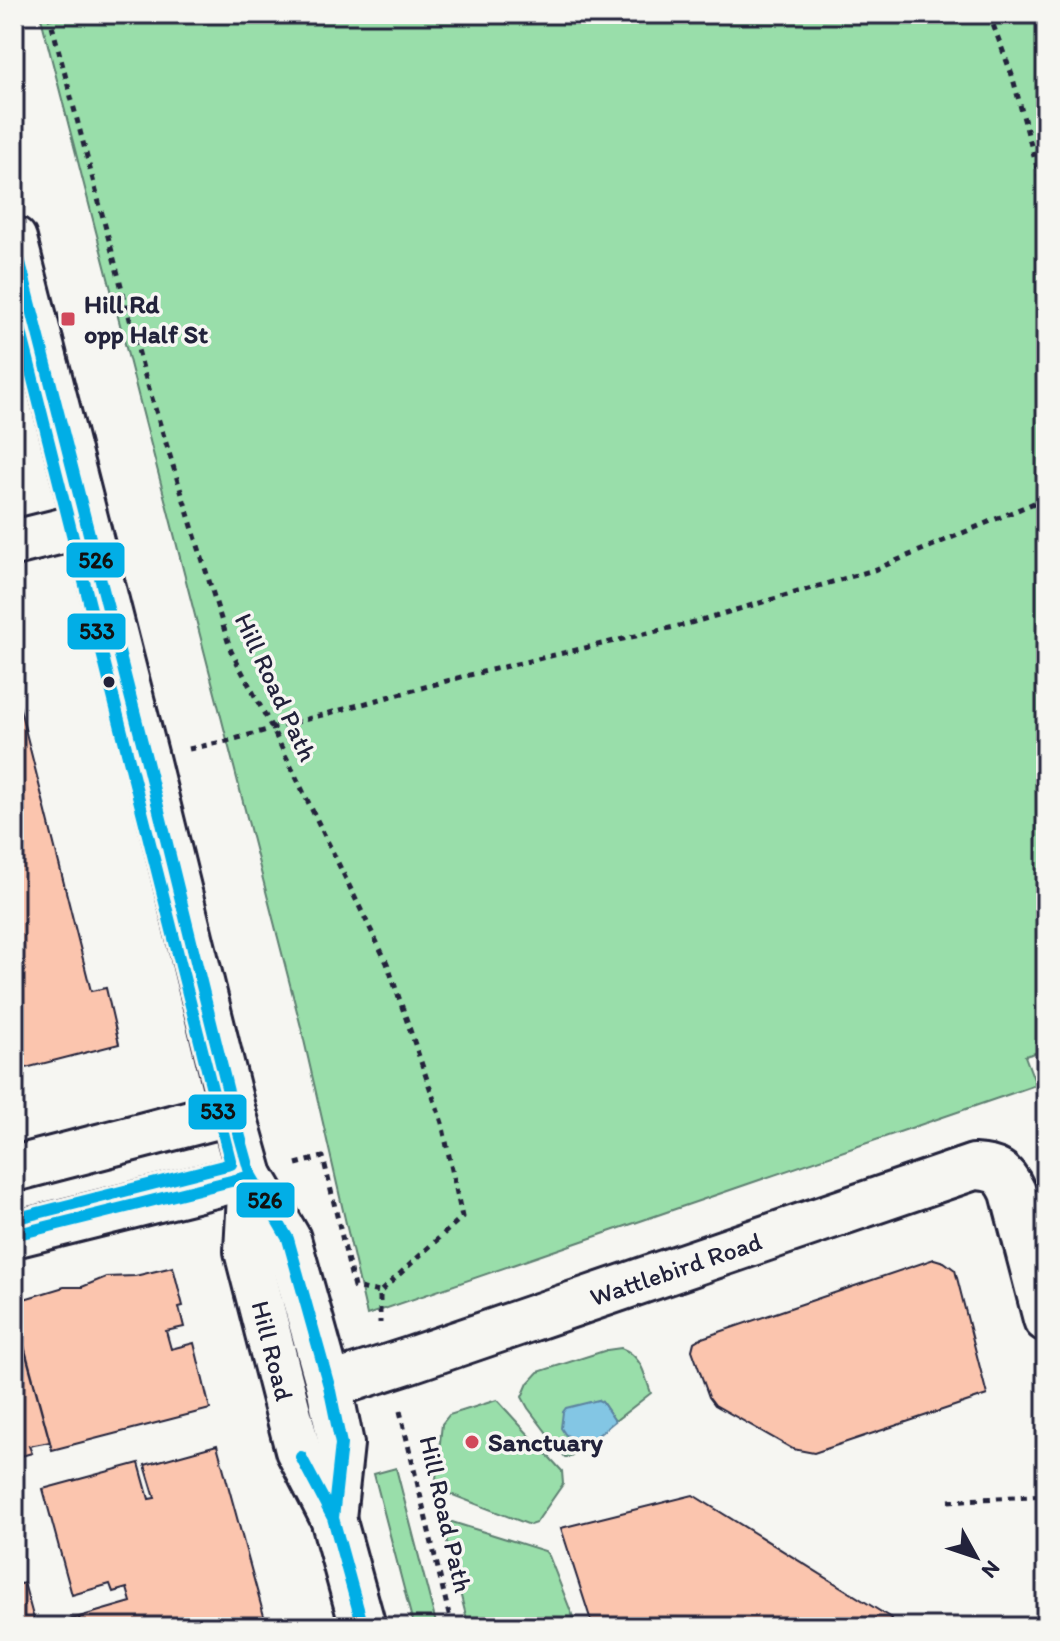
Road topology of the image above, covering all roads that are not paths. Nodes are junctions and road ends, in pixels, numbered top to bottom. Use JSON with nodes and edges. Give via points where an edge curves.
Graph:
{"nodes":[{"id":1,"x":14,"y":239,"type":"edge"},
{"id":2,"x":86,"y":525,"type":"junction"},
{"id":3,"x":14,"y":543,"type":"edge"},
{"id":4,"x":233,"y":1112,"type":"junction"},
{"id":5,"x":14,"y":1169,"type":"edge"},
{"id":6,"x":251,"y":1176,"type":"junction"},
{"id":7,"x":14,"y":1235,"type":"edge"},
{"id":8,"x":1046,"y":1319,"type":"edge"},
{"id":9,"x":329,"y":1386,"type":"junction"},
{"id":10,"x":333,"y":1518,"type":"junction"},
{"id":11,"x":363,"y":1627,"type":"edge"}],
"edges":[{"from":1,"to":2,"type":"street","name":"Hill Road"},
{"from":2,"to":3,"type":"street"},
{"from":2,"to":4,"type":"street","name":"Hill Road"},
{"from":4,"to":5,"type":"street"},
{"from":4,"to":6,"type":"street","name":"Hill Road"},
{"from":6,"to":7,"type":"street"},
{"from":6,"to":9,"type":"street","name":"Hill Road","via":[[288,1239]]},
{"from":6,"to":10,"type":"street","name":"Hill Road","via":[[247,1251],[298,1450]]},
{"from":8,"to":9,"type":"street","name":"Wattlebird Road","via":[[1007,1179],[998,1171],[974,1167]]},
{"from":9,"to":10,"type":"street","name":"Hill Road","via":[[341,1444]]},
{"from":10,"to":11,"type":"street","name":"Hill Road"}]}
